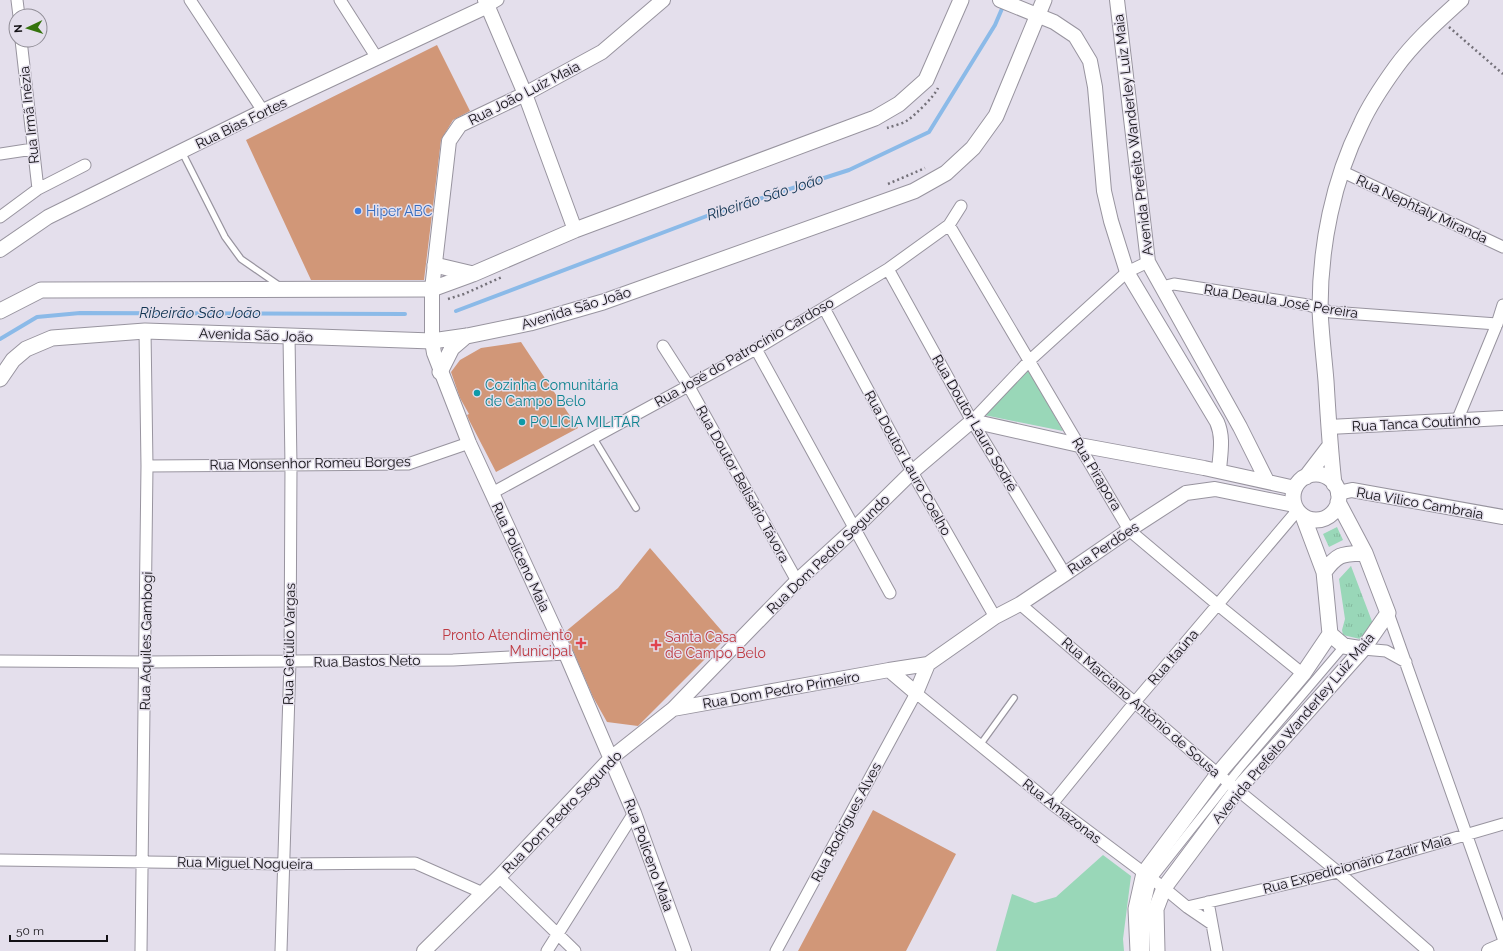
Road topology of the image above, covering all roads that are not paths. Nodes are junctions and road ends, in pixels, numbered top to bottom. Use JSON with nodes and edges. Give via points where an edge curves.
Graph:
{"nodes":[{"id":1,"x":190,"y":0,"type":"edge"},
{"id":2,"x":340,"y":0,"type":"edge"},
{"id":3,"x":663,"y":0,"type":"edge"},
{"id":4,"x":962,"y":0,"type":"edge"},
{"id":5,"x":1000,"y":0,"type":"edge"},
{"id":6,"x":1044,"y":0,"type":"edge"},
{"id":7,"x":1117,"y":0,"type":"edge"},
{"id":8,"x":1461,"y":0,"type":"edge"},
{"id":9,"x":490,"y":2,"type":"edge"},
{"id":10,"x":1031,"y":12,"type":"junction"},
{"id":11,"x":22,"y":48,"type":"edge"},
{"id":12,"x":377,"y":58,"type":"junction"},
{"id":13,"x":525,"y":94,"type":"junction"},
{"id":14,"x":263,"y":111,"type":"junction"},
{"id":15,"x":33,"y":149,"type":"junction"},
{"id":16,"x":181,"y":152,"type":"junction"},
{"id":17,"x":0,"y":154,"type":"edge"},
{"id":18,"x":85,"y":165,"type":"dead end"},
{"id":19,"x":1342,"y":170,"type":"junction"},
{"id":20,"x":38,"y":189,"type":"junction"},
{"id":21,"x":961,"y":206,"type":"dead end"},
{"id":22,"x":0,"y":217,"type":"edge"},
{"id":23,"x":949,"y":225,"type":"junction"},
{"id":24,"x":574,"y":230,"type":"junction"},
{"id":25,"x":1503,"y":247,"type":"edge"},
{"id":26,"x":0,"y":250,"type":"edge"},
{"id":27,"x":1148,"y":262,"type":"junction"},
{"id":28,"x":435,"y":265,"type":"junction"},
{"id":29,"x":888,"y":269,"type":"junction"},
{"id":30,"x":1127,"y":272,"type":"junction"},
{"id":31,"x":473,"y":274,"type":"junction"},
{"id":32,"x":1162,"y":287,"type":"junction"},
{"id":33,"x":283,"y":289,"type":"junction"},
{"id":34,"x":432,"y":289,"type":"junction"},
{"id":35,"x":1503,"y":305,"type":"edge"},
{"id":36,"x":824,"y":308,"type":"junction"},
{"id":37,"x":1320,"y":309,"type":"junction"},
{"id":38,"x":0,"y":311,"type":"edge"},
{"id":39,"x":1496,"y":324,"type":"junction"},
{"id":40,"x":145,"y":331,"type":"junction"},
{"id":41,"x":290,"y":336,"type":"junction"},
{"id":42,"x":467,"y":336,"type":"junction"},
{"id":43,"x":432,"y":341,"type":"junction"},
{"id":44,"x":663,"y":346,"type":"dead end"},
{"id":45,"x":756,"y":349,"type":"junction"},
{"id":46,"x":1029,"y":361,"type":"junction"},
{"id":47,"x":440,"y":372,"type":"junction"},
{"id":48,"x":0,"y":379,"type":"edge"},
{"id":49,"x":688,"y":385,"type":"junction"},
{"id":50,"x":1503,"y":418,"type":"edge"},
{"id":51,"x":972,"y":421,"type":"junction"},
{"id":52,"x":1457,"y":421,"type":"junction"},
{"id":53,"x":1329,"y":427,"type":"junction"},
{"id":54,"x":593,"y":437,"type":"junction"},
{"id":55,"x":469,"y":443,"type":"junction"},
{"id":56,"x":1079,"y":445,"type":"junction"},
{"id":57,"x":1330,"y":447,"type":"junction"},
{"id":58,"x":147,"y":466,"type":"junction"},
{"id":59,"x":291,"y":466,"type":"junction"},
{"id":60,"x":1219,"y":471,"type":"junction"},
{"id":61,"x":912,"y":472,"type":"junction"},
{"id":62,"x":1306,"y":477,"type":"junction"},
{"id":63,"x":1267,"y":481,"type":"junction"},
{"id":64,"x":1295,"y":488,"type":"junction"},
{"id":65,"x":492,"y":493,"type":"junction"},
{"id":66,"x":1337,"y":493,"type":"junction"},
{"id":67,"x":636,"y":508,"type":"dead end"},
{"id":68,"x":1298,"y":511,"type":"junction"},
{"id":69,"x":1503,"y":517,"type":"edge"},
{"id":70,"x":854,"y":529,"type":"junction"},
{"id":71,"x":1129,"y":530,"type":"junction"},
{"id":72,"x":1364,"y":552,"type":"junction"},
{"id":73,"x":1324,"y":572,"type":"junction"},
{"id":74,"x":1065,"y":574,"type":"junction"},
{"id":75,"x":797,"y":581,"type":"junction"},
{"id":76,"x":890,"y":593,"type":"dead end"},
{"id":77,"x":1020,"y":604,"type":"junction"},
{"id":78,"x":1218,"y":605,"type":"junction"},
{"id":79,"x":1388,"y":613,"type":"junction"},
{"id":80,"x":995,"y":617,"type":"junction"},
{"id":81,"x":1330,"y":634,"type":"junction"},
{"id":82,"x":1344,"y":646,"type":"junction"},
{"id":83,"x":1363,"y":649,"type":"junction"},
{"id":84,"x":566,"y":654,"type":"junction"},
{"id":85,"x":0,"y":661,"type":"edge"},
{"id":86,"x":290,"y":661,"type":"junction"},
{"id":87,"x":146,"y":662,"type":"junction"},
{"id":88,"x":1406,"y":662,"type":"junction"},
{"id":89,"x":928,"y":664,"type":"junction"},
{"id":90,"x":889,"y":670,"type":"junction"},
{"id":91,"x":1303,"y":674,"type":"junction"},
{"id":92,"x":701,"y":681,"type":"junction"},
{"id":93,"x":916,"y":693,"type":"junction"},
{"id":94,"x":1014,"y":698,"type":"dead end"},
{"id":95,"x":1135,"y":702,"type":"junction"},
{"id":96,"x":707,"y":704,"type":"junction"},
{"id":97,"x":674,"y":709,"type":"junction"},
{"id":98,"x":980,"y":745,"type":"junction"},
{"id":99,"x":611,"y":758,"type":"junction"},
{"id":100,"x":1229,"y":782,"type":"junction"},
{"id":101,"x":1052,"y":804,"type":"junction"},
{"id":102,"x":634,"y":813,"type":"junction"},
{"id":103,"x":1503,"y":824,"type":"edge"},
{"id":104,"x":1466,"y":835,"type":"junction"},
{"id":105,"x":0,"y":860,"type":"edge"},
{"id":106,"x":143,"y":862,"type":"junction"},
{"id":107,"x":283,"y":864,"type":"junction"},
{"id":108,"x":1338,"y":872,"type":"junction"},
{"id":109,"x":499,"y":877,"type":"junction"},
{"id":110,"x":1153,"y":880,"type":"junction"},
{"id":111,"x":483,"y":893,"type":"junction"},
{"id":112,"x":1208,"y":902,"type":"junction"},
{"id":113,"x":1187,"y":907,"type":"junction"},
{"id":114,"x":1212,"y":924,"type":"junction"},
{"id":115,"x":558,"y":934,"type":"junction"},
{"id":116,"x":1503,"y":938,"type":"edge"},
{"id":117,"x":1503,"y":945,"type":"edge"},
{"id":118,"x":141,"y":951,"type":"edge"},
{"id":119,"x":281,"y":951,"type":"edge"},
{"id":120,"x":424,"y":951,"type":"edge"},
{"id":121,"x":547,"y":951,"type":"edge"},
{"id":122,"x":575,"y":951,"type":"edge"},
{"id":123,"x":684,"y":951,"type":"edge"},
{"id":124,"x":776,"y":951,"type":"edge"},
{"id":125,"x":1138,"y":951,"type":"edge"},
{"id":126,"x":1145,"y":951,"type":"edge"},
{"id":127,"x":1157,"y":951,"type":"edge"},
{"id":128,"x":1218,"y":951,"type":"edge"},
{"id":129,"x":1428,"y":951,"type":"edge"},
{"id":130,"x":1489,"y":951,"type":"edge"}],
"edges":[{"from":1,"to":14,"type":"street"},
{"from":2,"to":12,"type":"street"},
{"from":3,"to":13,"type":"street","name":"Rua João Luiz Maia","via":[[602,52]]},
{"from":4,"to":24,"type":"main road","via":[[926,80],[899,104],[875,118]]},
{"from":5,"to":10,"type":"street","name":"Avenida Prefeito Wanderley Luiz Maia"},
{"from":6,"to":10,"type":"main road","name":"Avenida São João"},
{"from":7,"to":27,"type":"street","name":"Avenida Prefeito Wanderley Luiz Maia"},
{"from":8,"to":19,"type":"main road","via":[[1422,37],[1397,66],[1360,124]]},
{"from":9,"to":12,"type":"street","name":"Rua Bias Fortes"},
{"from":9,"to":13,"type":"street"},
{"from":10,"to":30,"type":"street","name":"Avenida Prefeito Wanderley Luiz Maia","via":[[1054,22],[1075,36],[1090,61],[1095,88],[1104,191]]},
{"from":10,"to":42,"type":"main road","name":"Avenida São João","via":[[996,116],[973,148],[946,173],[914,191],[603,302],[530,323]]},
{"from":11,"to":15,"type":"street","name":"Rua Irmã Inézia"},
{"from":12,"to":14,"type":"street","name":"Rua Bias Fortes"},
{"from":13,"to":24,"type":"street"},
{"from":13,"to":28,"type":"street","name":"Rua João Luiz Maia","via":[[460,125],[449,141]]},
{"from":14,"to":16,"type":"street","name":"Rua Bias Fortes"},
{"from":15,"to":17,"type":"street"},
{"from":15,"to":20,"type":"street","name":"Rua Irmã Inézia"},
{"from":16,"to":26,"type":"street","name":"Rua Bias Fortes","via":[[48,217]]},
{"from":16,"to":33,"type":"lane","via":[[225,237],[241,259]]},
{"from":18,"to":20,"type":"street"},
{"from":19,"to":25,"type":"street","name":"Rua Nephtaly Miranda"},
{"from":19,"to":37,"type":"main road","via":[[1335,192],[1324,253]]},
{"from":20,"to":22,"type":"street"},
{"from":21,"to":23,"type":"street","name":"Rua José do Patrocínio Cardoso"},
{"from":23,"to":29,"type":"street","name":"Rua José do Patrocínio Cardoso"},
{"from":23,"to":46,"type":"street","name":"Rua Pirapora"},
{"from":24,"to":31,"type":"main road"},
{"from":27,"to":30,"type":"street"},
{"from":27,"to":32,"type":"street","name":"Avenida Prefeito Wanderley Luiz Maia"},
{"from":28,"to":31,"type":"main road"},
{"from":28,"to":34,"type":"street","name":"Rua João Luiz Maia"},
{"from":29,"to":36,"type":"street","name":"Rua José do Patrocínio Cardoso"},
{"from":29,"to":51,"type":"street","name":"Rua Doutor Lauro Sodré"},
{"from":30,"to":46,"type":"street"},
{"from":30,"to":60,"type":"street","name":"Avenida Prefeito Wanderley Luiz Maia","via":[[1217,422],[1222,444]]},
{"from":31,"to":34,"type":"main road"},
{"from":32,"to":37,"type":"street","name":"Rua Deaula José Pereira","via":[[1174,284]]},
{"from":32,"to":63,"type":"street","name":"Avenida Prefeito Wanderley Luiz Maia"},
{"from":33,"to":34,"type":"main road"},
{"from":33,"to":38,"type":"main road","via":[[41,290]]},
{"from":34,"to":43,"type":"street","name":"Rua João Luiz Maia"},
{"from":35,"to":39,"type":"street"},
{"from":36,"to":45,"type":"street","name":"Rua José do Patrocínio Cardoso"},
{"from":36,"to":61,"type":"street","name":"Rua Doutor Lauro Coelho"},
{"from":37,"to":39,"type":"street","name":"Rua Deaula José Pereira","via":[[1331,312]]},
{"from":37,"to":53,"type":"main road"},
{"from":39,"to":52,"type":"street"},
{"from":40,"to":41,"type":"main road","name":"Avenida São João"},
{"from":40,"to":48,"type":"main road","name":"Avenida São João","via":[[52,338],[26,349],[13,360]]},
{"from":40,"to":58,"type":"street","name":"Rua Aquiles Gambogi"},
{"from":41,"to":43,"type":"main road","name":"Avenida São João"},
{"from":41,"to":59,"type":"street","name":"Rua Getúlio Vargas"},
{"from":42,"to":43,"type":"main road","name":"Avenida São João"},
{"from":42,"to":47,"type":"main road","via":[[452,348]]},
{"from":43,"to":47,"type":"street","name":"Rua Policeno Maia"},
{"from":44,"to":49,"type":"street","name":"Rua Doutor Belisário Távora"},
{"from":45,"to":49,"type":"street","name":"Rua José do Patrocínio Cardoso"},
{"from":45,"to":70,"type":"street"},
{"from":46,"to":51,"type":"street"},
{"from":46,"to":56,"type":"street","name":"Rua Pirapora"},
{"from":47,"to":55,"type":"street","name":"Rua Policeno Maia"},
{"from":49,"to":54,"type":"street","name":"Rua José do Patrocínio Cardoso"},
{"from":49,"to":75,"type":"street","name":"Rua Doutor Belisário Távora"},
{"from":50,"to":52,"type":"street","name":"Rua Tanca Coutinho"},
{"from":51,"to":56,"type":"street"},
{"from":51,"to":61,"type":"street","name":"Rua Dom Pedro Segundo"},
{"from":51,"to":74,"type":"street","name":"Rua Doutor Lauro Sodré"},
{"from":52,"to":53,"type":"street","name":"Rua Tanca Coutinho"},
{"from":53,"to":57,"type":"main road"},
{"from":54,"to":65,"type":"street","name":"Rua José do Patrocínio Cardoso"},
{"from":54,"to":67,"type":"lane"},
{"from":55,"to":59,"type":"street","name":"Rua Monsenhor Romeu Borges","via":[[408,464]]},
{"from":55,"to":65,"type":"street","name":"Rua Policeno Maia"},
{"from":56,"to":60,"type":"street"},
{"from":56,"to":71,"type":"street","name":"Rua Pirapora"},
{"from":57,"to":62,"type":"main road"},
{"from":57,"to":66,"type":"main road"},
{"from":58,"to":59,"type":"street","name":"Rua Monsenhor Romeu Borges"},
{"from":58,"to":87,"type":"street","name":"Rua Aquiles Gambogi"},
{"from":59,"to":86,"type":"street","name":"Rua Getúlio Vargas"},
{"from":60,"to":63,"type":"street"},
{"from":61,"to":70,"type":"street","name":"Rua Dom Pedro Segundo"},
{"from":61,"to":80,"type":"street","name":"Rua Doutor Lauro Coelho"},
{"from":62,"to":64,"type":"main road"},
{"from":62,"to":66,"type":"main road","via":[[1321,475],[1328,478]]},
{"from":63,"to":64,"type":"street"},
{"from":64,"to":68,"type":"main road","via":[[1293,496]]},
{"from":65,"to":84,"type":"street","name":"Rua Policeno Maia"},
{"from":66,"to":68,"type":"main road","via":[[1336,509],[1324,519],[1309,519]]},
{"from":66,"to":69,"type":"street","name":"Rua Vilico Cambraia","via":[[1352,490]]},
{"from":66,"to":72,"type":"main road"},
{"from":68,"to":71,"type":"street","name":"Rua Perdões","via":[[1215,489],[1186,493]]},
{"from":68,"to":73,"type":"main road"},
{"from":68,"to":78,"type":"street","name":"Rua Itaúna"},
{"from":70,"to":75,"type":"street","name":"Rua Dom Pedro Segundo"},
{"from":70,"to":76,"type":"street"},
{"from":71,"to":74,"type":"street","name":"Rua Perdões"},
{"from":71,"to":78,"type":"street","name":"Rua Pirapora"},
{"from":72,"to":73,"type":"main road","via":[[1345,554],[1333,560]]},
{"from":72,"to":79,"type":"main road"},
{"from":73,"to":81,"type":"main road"},
{"from":74,"to":77,"type":"street","name":"Rua Perdões"},
{"from":75,"to":92,"type":"street","name":"Rua Dom Pedro Segundo"},
{"from":77,"to":80,"type":"street","name":"Rua Perdões"},
{"from":77,"to":95,"type":"street","name":"Rua Marciano Antônio de Sousa"},
{"from":78,"to":91,"type":"street","name":"Rua Pirapora"},
{"from":78,"to":95,"type":"street","name":"Rua Itaúna"},
{"from":79,"to":83,"type":"main road","name":"Avenida Prefeito Wanderley Luiz Maia"},
{"from":79,"to":88,"type":"street"},
{"from":80,"to":89,"type":"street","name":"Rua Perdões"},
{"from":81,"to":82,"type":"main road"},
{"from":81,"to":91,"type":"main road","name":"Avenida Prefeito Wanderley Luiz Maia"},
{"from":82,"to":83,"type":"main road"},
{"from":82,"to":100,"type":"street"},
{"from":83,"to":88,"type":"street","via":[[1386,651]]},
{"from":83,"to":100,"type":"main road","name":"Avenida Prefeito Wanderley Luiz Maia"},
{"from":84,"to":86,"type":"street","name":"Rua Bastos Neto","via":[[453,660]]},
{"from":84,"to":99,"type":"street","name":"Rua Policeno Maia"},
{"from":85,"to":87,"type":"street","name":"Rua Bastos Neto"},
{"from":86,"to":87,"type":"street","name":"Rua Bastos Neto"},
{"from":86,"to":107,"type":"street","name":"Rua Getúlio Vargas"},
{"from":87,"to":106,"type":"street","name":"Rua Aquiles Gambogi"},
{"from":88,"to":104,"type":"street"},
{"from":89,"to":90,"type":"street","name":"Rua Dom Pedro Primeiro"},
{"from":89,"to":93,"type":"street"},
{"from":90,"to":93,"type":"street"},
{"from":90,"to":96,"type":"street","name":"Rua Dom Pedro Primeiro"},
{"from":91,"to":100,"type":"main road","name":"Avenida Prefeito Wanderley Luiz Maia"},
{"from":92,"to":96,"type":"street","via":[[708,694]]},
{"from":92,"to":97,"type":"street","name":"Rua Dom Pedro Segundo"},
{"from":93,"to":98,"type":"street","name":"Rua Amazonas"},
{"from":93,"to":124,"type":"street","name":"Rua Rodrigues Alves"},
{"from":94,"to":98,"type":"lane"},
{"from":95,"to":100,"type":"street","name":"Rua Marciano Antônio de Sousa"},
{"from":95,"to":101,"type":"street","name":"Rua Itaúna"},
{"from":96,"to":97,"type":"street","name":"Rua Dom Pedro Primeiro"},
{"from":97,"to":99,"type":"street","name":"Rua Dom Pedro Segundo"},
{"from":98,"to":101,"type":"street","name":"Rua Amazonas"},
{"from":99,"to":102,"type":"street","name":"Rua Policeno Maia"},
{"from":99,"to":109,"type":"street","name":"Rua Dom Pedro Segundo"},
{"from":100,"to":108,"type":"street","name":"Rua Marciano Antônio de Sousa"},
{"from":100,"to":110,"type":"main road","name":"Avenida Prefeito Wanderley Luiz Maia"},
{"from":100,"to":110,"type":"main road","name":"Avenida Prefeito Wanderley Luiz Maia"},
{"from":101,"to":110,"type":"street","name":"Rua Amazonas"},
{"from":102,"to":115,"type":"street"},
{"from":102,"to":123,"type":"street","name":"Rua Policeno Maia"},
{"from":103,"to":104,"type":"street","name":"Rua Expedicionário Zadir Maia"},
{"from":104,"to":108,"type":"street","name":"Rua Expedicionário Zadir Maia"},
{"from":104,"to":116,"type":"street"},
{"from":105,"to":106,"type":"street","name":"Rua Miguel Nogueira"},
{"from":106,"to":107,"type":"street","name":"Rua Miguel Nogueira"},
{"from":106,"to":118,"type":"street","name":"Rua Aquiles Gambogi"},
{"from":107,"to":111,"type":"street","name":"Rua Miguel Nogueira","via":[[415,863]]},
{"from":107,"to":119,"type":"street","name":"Rua Getúlio Vargas"},
{"from":108,"to":112,"type":"street","name":"Rua Expedicionário Zadir Maia"},
{"from":108,"to":129,"type":"street","name":"Rua Marciano Antônio de Sousa"},
{"from":109,"to":111,"type":"street","name":"Rua Dom Pedro Segundo"},
{"from":109,"to":115,"type":"street"},
{"from":110,"to":113,"type":"street","name":"Rua Amazonas"},
{"from":110,"to":125,"type":"main road","name":"Avenida Prefeito Wanderley Luiz Maia","via":[[1136,909]]},
{"from":110,"to":126,"type":"street","via":[[1145,910]]},
{"from":110,"to":127,"type":"main road","name":"Avenida Prefeito Wanderley Luiz Maia"},
{"from":111,"to":120,"type":"street","name":"Rua Dom Pedro Segundo"},
{"from":112,"to":113,"type":"street","name":"Rua Expedicionário Zadir Maia"},
{"from":112,"to":114,"type":"street"},
{"from":113,"to":114,"type":"street","name":"Rua Amazonas"},
{"from":114,"to":128,"type":"street"},
{"from":115,"to":121,"type":"street"},
{"from":115,"to":122,"type":"street"},
{"from":117,"to":130,"type":"street"}]}
